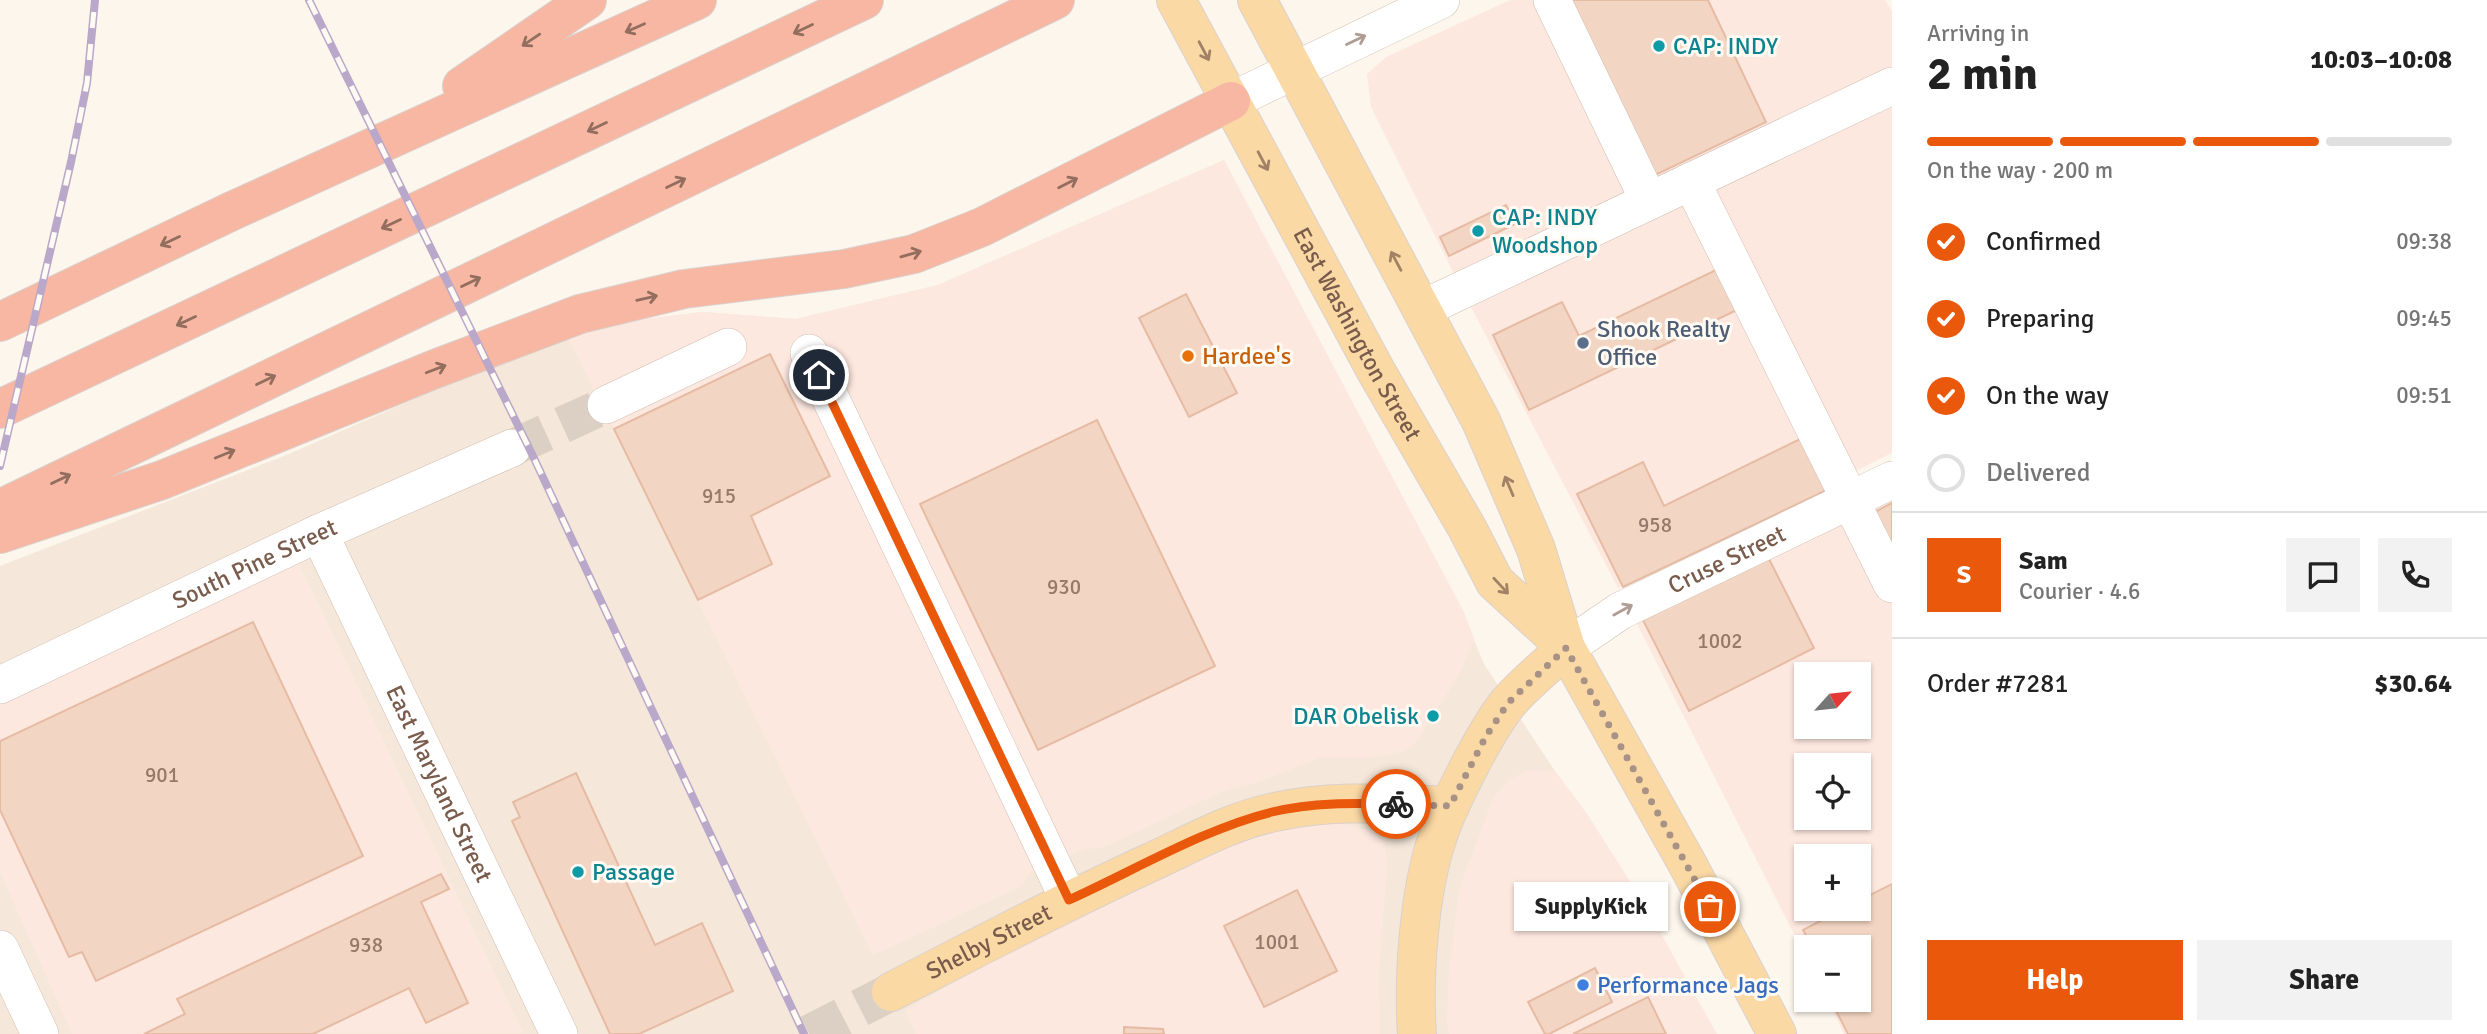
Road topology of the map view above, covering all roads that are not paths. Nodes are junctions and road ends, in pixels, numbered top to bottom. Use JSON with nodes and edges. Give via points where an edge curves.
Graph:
{"nodes":[{"id":1,"x":587,"y":0,"type":"edge"},
{"id":2,"x":697,"y":0,"type":"edge"},
{"id":3,"x":864,"y":0,"type":"edge"},
{"id":4,"x":1055,"y":0,"type":"edge"},
{"id":5,"x":1176,"y":0,"type":"edge"},
{"id":6,"x":1257,"y":0,"type":"edge"},
{"id":7,"x":1441,"y":0,"type":"edge"},
{"id":8,"x":1552,"y":0,"type":"edge"},
{"id":9,"x":1294,"y":69,"type":"junction"},
{"id":10,"x":1892,"y":86,"type":"edge"},
{"id":11,"x":1231,"y":101,"type":"junction"},
{"id":12,"x":1691,"y":181,"type":"junction"},
{"id":13,"x":1649,"y":201,"type":"junction"},
{"id":14,"x":232,"y":211,"type":"junction"},
{"id":15,"x":1422,"y":309,"type":"junction"},
{"id":16,"x":0,"y":322,"type":"edge"},
{"id":17,"x":728,"y":347,"type":"dead end"},
{"id":18,"x":809,"y":353,"type":"dead end"},
{"id":19,"x":606,"y":405,"type":"tunnel mouth"},
{"id":20,"x":0,"y":409,"type":"edge"},
{"id":21,"x":512,"y":448,"type":"tunnel mouth"},
{"id":22,"x":1892,"y":480,"type":"edge"},
{"id":23,"x":1849,"y":501,"type":"junction"},
{"id":24,"x":0,"y":509,"type":"edge"},
{"id":25,"x":319,"y":533,"type":"junction"},
{"id":26,"x":0,"y":534,"type":"edge"},
{"id":27,"x":1892,"y":584,"type":"edge"},
{"id":28,"x":1566,"y":648,"type":"junction"},
{"id":29,"x":0,"y":685,"type":"edge"},
{"id":30,"x":1450,"y":806,"type":"junction"},
{"id":31,"x":1069,"y":900,"type":"junction"},
{"id":32,"x":0,"y":949,"type":"edge"},
{"id":33,"x":891,"y":992,"type":"tunnel mouth"},
{"id":34,"x":40,"y":1034,"type":"edge"},
{"id":35,"x":559,"y":1034,"type":"edge"},
{"id":36,"x":1417,"y":1034,"type":"edge"},
{"id":37,"x":1777,"y":1034,"type":"edge"}],
"edges":[{"from":1,"to":14,"type":"highway","one_way":true,"via":[[478,76]]},
{"from":2,"to":14,"type":"highway","one_way":true},
{"from":3,"to":20,"type":"highway","one_way":true},
{"from":24,"to":4,"type":"highway","one_way":true},
{"from":5,"to":11,"type":"main road","name":"East Washington Street","one_way":true},
{"from":6,"to":9,"type":"main road","name":"East Washington Street"},
{"from":9,"to":7,"type":"street","one_way":true},
{"from":8,"to":13,"type":"street"},
{"from":9,"to":11,"type":"street"},
{"from":15,"to":9,"type":"main road","name":"East Washington Street","one_way":true},
{"from":10,"to":12,"type":"street"},
{"from":26,"to":11,"type":"highway","one_way":true,"via":[[162,480],[580,314],[684,289],[844,269],[914,254],[982,227]]},
{"from":11,"to":28,"type":"main road","name":"East Washington Street","one_way":true,"via":[[1495,582]]},
{"from":12,"to":13,"type":"street"},
{"from":12,"to":23,"type":"street"},
{"from":13,"to":15,"type":"street"},
{"from":14,"to":16,"type":"highway","one_way":true},
{"from":28,"to":15,"type":"main road","name":"East Washington Street","one_way":true,"via":[[1530,536],[1481,421]]},
{"from":17,"to":19,"type":"street"},
{"from":18,"to":31,"type":"street"},
{"from":21,"to":25,"type":"street","name":"South Pine Street"},
{"from":22,"to":23,"type":"street","name":"Cruse Street"},
{"from":23,"to":27,"type":"street"},
{"from":28,"to":23,"type":"street","name":"Cruse Street","one_way":true,"via":[[1620,611]]},
{"from":25,"to":29,"type":"street","name":"South Pine Street"},
{"from":25,"to":35,"type":"street","name":"East Maryland Street"},
{"from":28,"to":30,"type":"main road","via":[[1508,703]]},
{"from":28,"to":37,"type":"main road","name":"East Washington Street"},
{"from":30,"to":31,"type":"main road","name":"Shelby Street","via":[[1343,803],[1273,812],[1208,835]]},
{"from":30,"to":36,"type":"main road","via":[[1436,840],[1424,901]]},
{"from":31,"to":33,"type":"main road","name":"Shelby Street"},
{"from":32,"to":34,"type":"street"}]}
